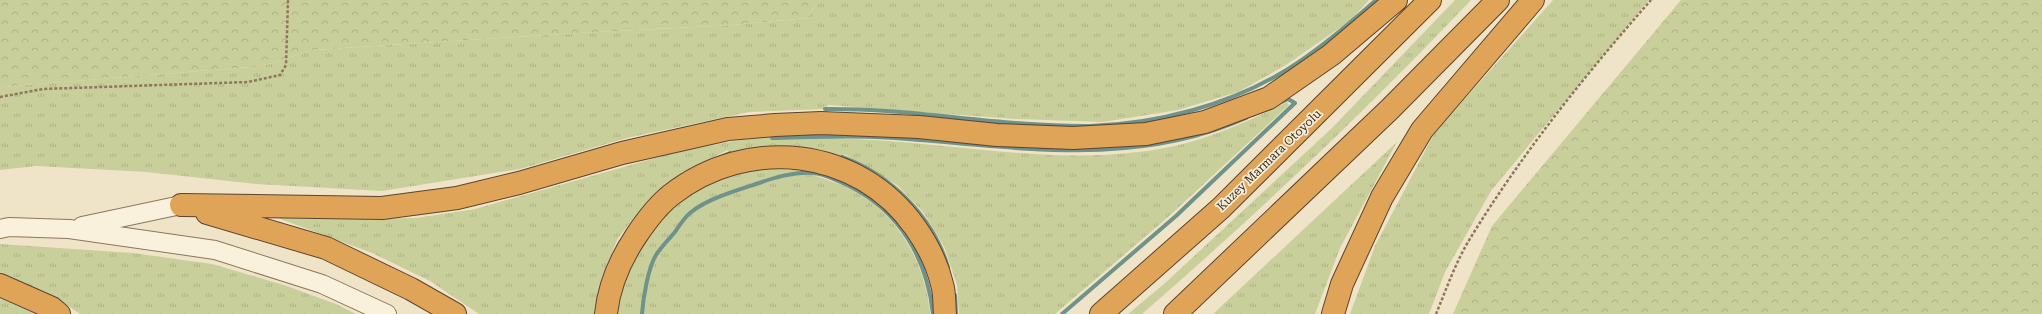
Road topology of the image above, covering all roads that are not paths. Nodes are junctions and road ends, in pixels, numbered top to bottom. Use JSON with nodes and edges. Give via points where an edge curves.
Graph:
{"nodes":[{"id":1,"x":1396,"y":0,"type":"edge"},
{"id":2,"x":1430,"y":0,"type":"edge"},
{"id":3,"x":1498,"y":0,"type":"edge"},
{"id":4,"x":1533,"y":0,"type":"edge"},
{"id":5,"x":181,"y":205,"type":"junction"},
{"id":6,"x":0,"y":229,"type":"edge"},
{"id":7,"x":69,"y":229,"type":"junction"},
{"id":8,"x":0,"y":285,"type":"edge"},
{"id":9,"x":59,"y":314,"type":"edge"},
{"id":10,"x":387,"y":314,"type":"edge"},
{"id":11,"x":456,"y":314,"type":"edge"},
{"id":12,"x":606,"y":314,"type":"edge"},
{"id":13,"x":945,"y":314,"type":"edge"},
{"id":14,"x":1101,"y":314,"type":"edge"},
{"id":15,"x":1175,"y":314,"type":"edge"},
{"id":16,"x":1333,"y":314,"type":"edge"}],
"edges":[{"from":1,"to":5,"type":"highway","via":[[1331,55],[1269,98],[1205,122],[1146,134],[1073,138],[997,135],[919,127],[821,123],[775,125],[728,129],[622,153],[457,198],[382,208]]},
{"from":2,"to":14,"type":"highway","name":"Kuzey Marmara Otoyolu","via":[[1221,208]]},
{"from":3,"to":15,"type":"highway","via":[[1390,109]]},
{"from":4,"to":16,"type":"highway","via":[[1422,130],[1382,197],[1342,284]]},
{"from":5,"to":7,"type":"lane"},
{"from":5,"to":11,"type":"highway","via":[[326,248],[411,288]]},
{"from":6,"to":7,"type":"lane"},
{"from":7,"to":10,"type":"lane","via":[[214,250],[322,284]]},
{"from":8,"to":9,"type":"highway","via":[[52,308]]},
{"from":12,"to":13,"type":"highway","via":[[614,276],[624,254],[647,218],[670,195],[718,168],[748,160],[783,156],[823,162],[867,180],[902,209],[928,246],[942,284]]}]}
